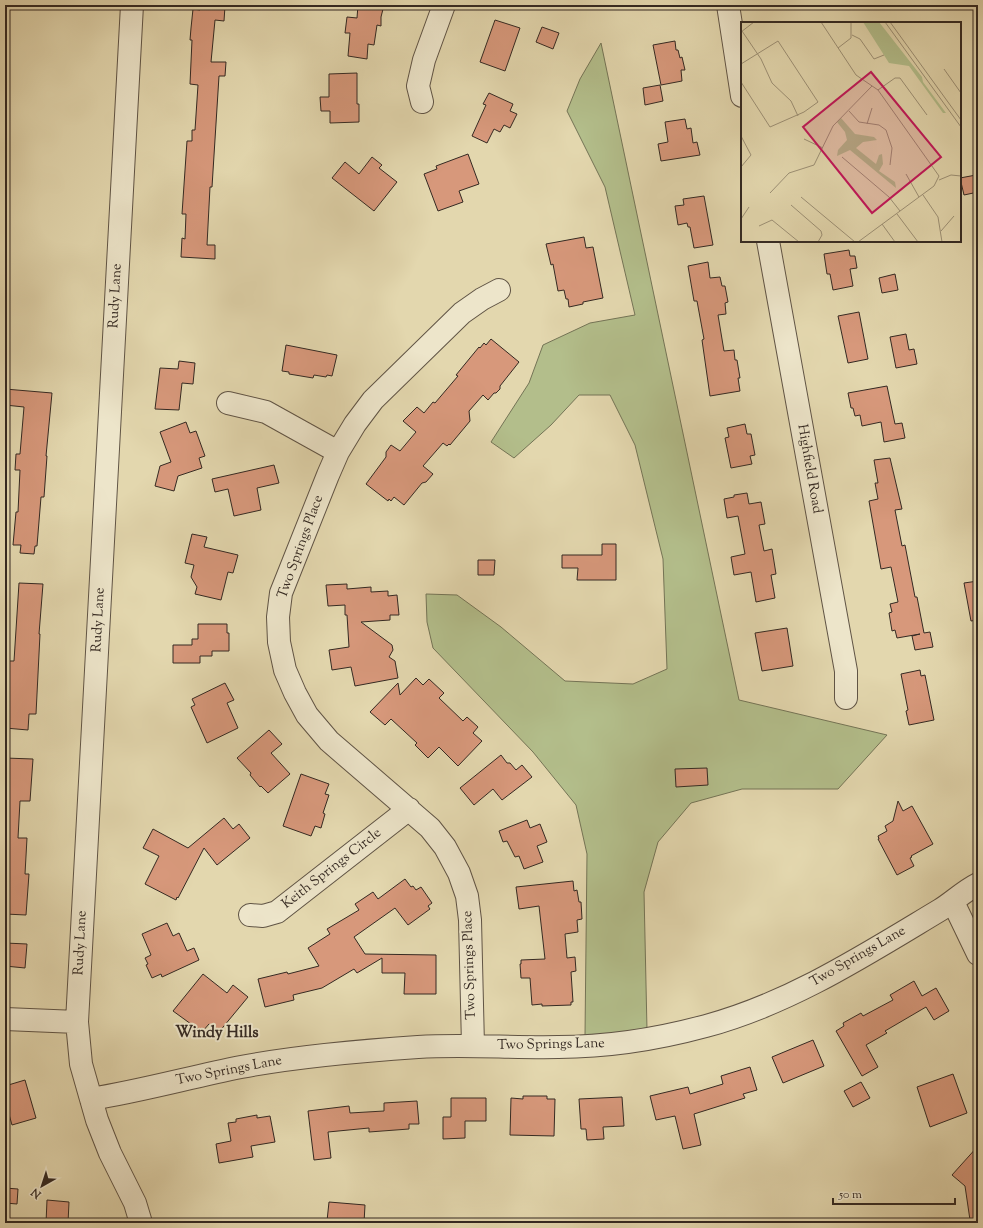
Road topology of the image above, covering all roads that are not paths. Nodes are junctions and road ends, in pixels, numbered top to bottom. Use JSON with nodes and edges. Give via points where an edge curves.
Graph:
{"nodes":[{"id":1,"x":132,"y":5,"type":"edge"},
{"id":2,"x":444,"y":5,"type":"edge"},
{"id":3,"x":728,"y":5,"type":"edge"},
{"id":4,"x":741,"y":90,"type":"edge"},
{"id":5,"x":422,"y":102,"type":"dead end"},
{"id":6,"x":768,"y":242,"type":"edge"},
{"id":7,"x":499,"y":290,"type":"dead end"},
{"id":8,"x":228,"y":403,"type":"dead end"},
{"id":9,"x":338,"y":452,"type":"junction"},
{"id":10,"x":846,"y":698,"type":"dead end"},
{"id":11,"x":409,"y":809,"type":"junction"},
{"id":12,"x":978,"y":884,"type":"edge"},
{"id":13,"x":953,"y":902,"type":"junction"},
{"id":14,"x":250,"y":915,"type":"dead end"},
{"id":15,"x":978,"y":954,"type":"edge"},
{"id":16,"x":5,"y":1019,"type":"edge"},
{"id":17,"x":77,"y":1022,"type":"junction"},
{"id":18,"x":473,"y":1046,"type":"junction"},
{"id":19,"x":91,"y":1099,"type":"junction"},
{"id":20,"x":141,"y":1223,"type":"edge"}],
"edges":[{"from":1,"to":17,"type":"street","name":"Rudy Lane"},
{"from":2,"to":5,"type":"street","via":[[424,60],[418,86]]},
{"from":3,"to":4,"type":"street"},
{"from":6,"to":10,"type":"street","name":"Highfield Road","via":[[846,671]]},
{"from":7,"to":9,"type":"street","name":"Two Springs Place","via":[[462,314],[373,400]]},
{"from":8,"to":9,"type":"street","via":[[266,412]]},
{"from":9,"to":11,"type":"street","name":"Two Springs Place","via":[[281,593],[278,617],[280,642],[286,670],[295,693],[310,719],[329,741]]},
{"from":11,"to":14,"type":"street","name":"Keith Springs Circle","via":[[277,912],[263,916]]},
{"from":11,"to":18,"type":"street","name":"Two Springs Place","via":[[430,828],[445,847],[459,873],[467,896],[470,920]]},
{"from":12,"to":13,"type":"street","name":"Two Springs Lane"},
{"from":13,"to":15,"type":"street"},
{"from":13,"to":18,"type":"street","name":"Two Springs Lane","via":[[844,967],[805,987],[706,1026],[648,1039],[595,1046]]},
{"from":16,"to":17,"type":"street"},
{"from":17,"to":19,"type":"street","name":"Rudy Lane","via":[[82,1064]]},
{"from":18,"to":19,"type":"street","name":"Two Springs Lane","via":[[421,1047],[305,1057],[241,1067],[120,1095]]},
{"from":19,"to":20,"type":"street","name":"Rudy Lane","via":[[110,1153],[135,1203]]}]}
